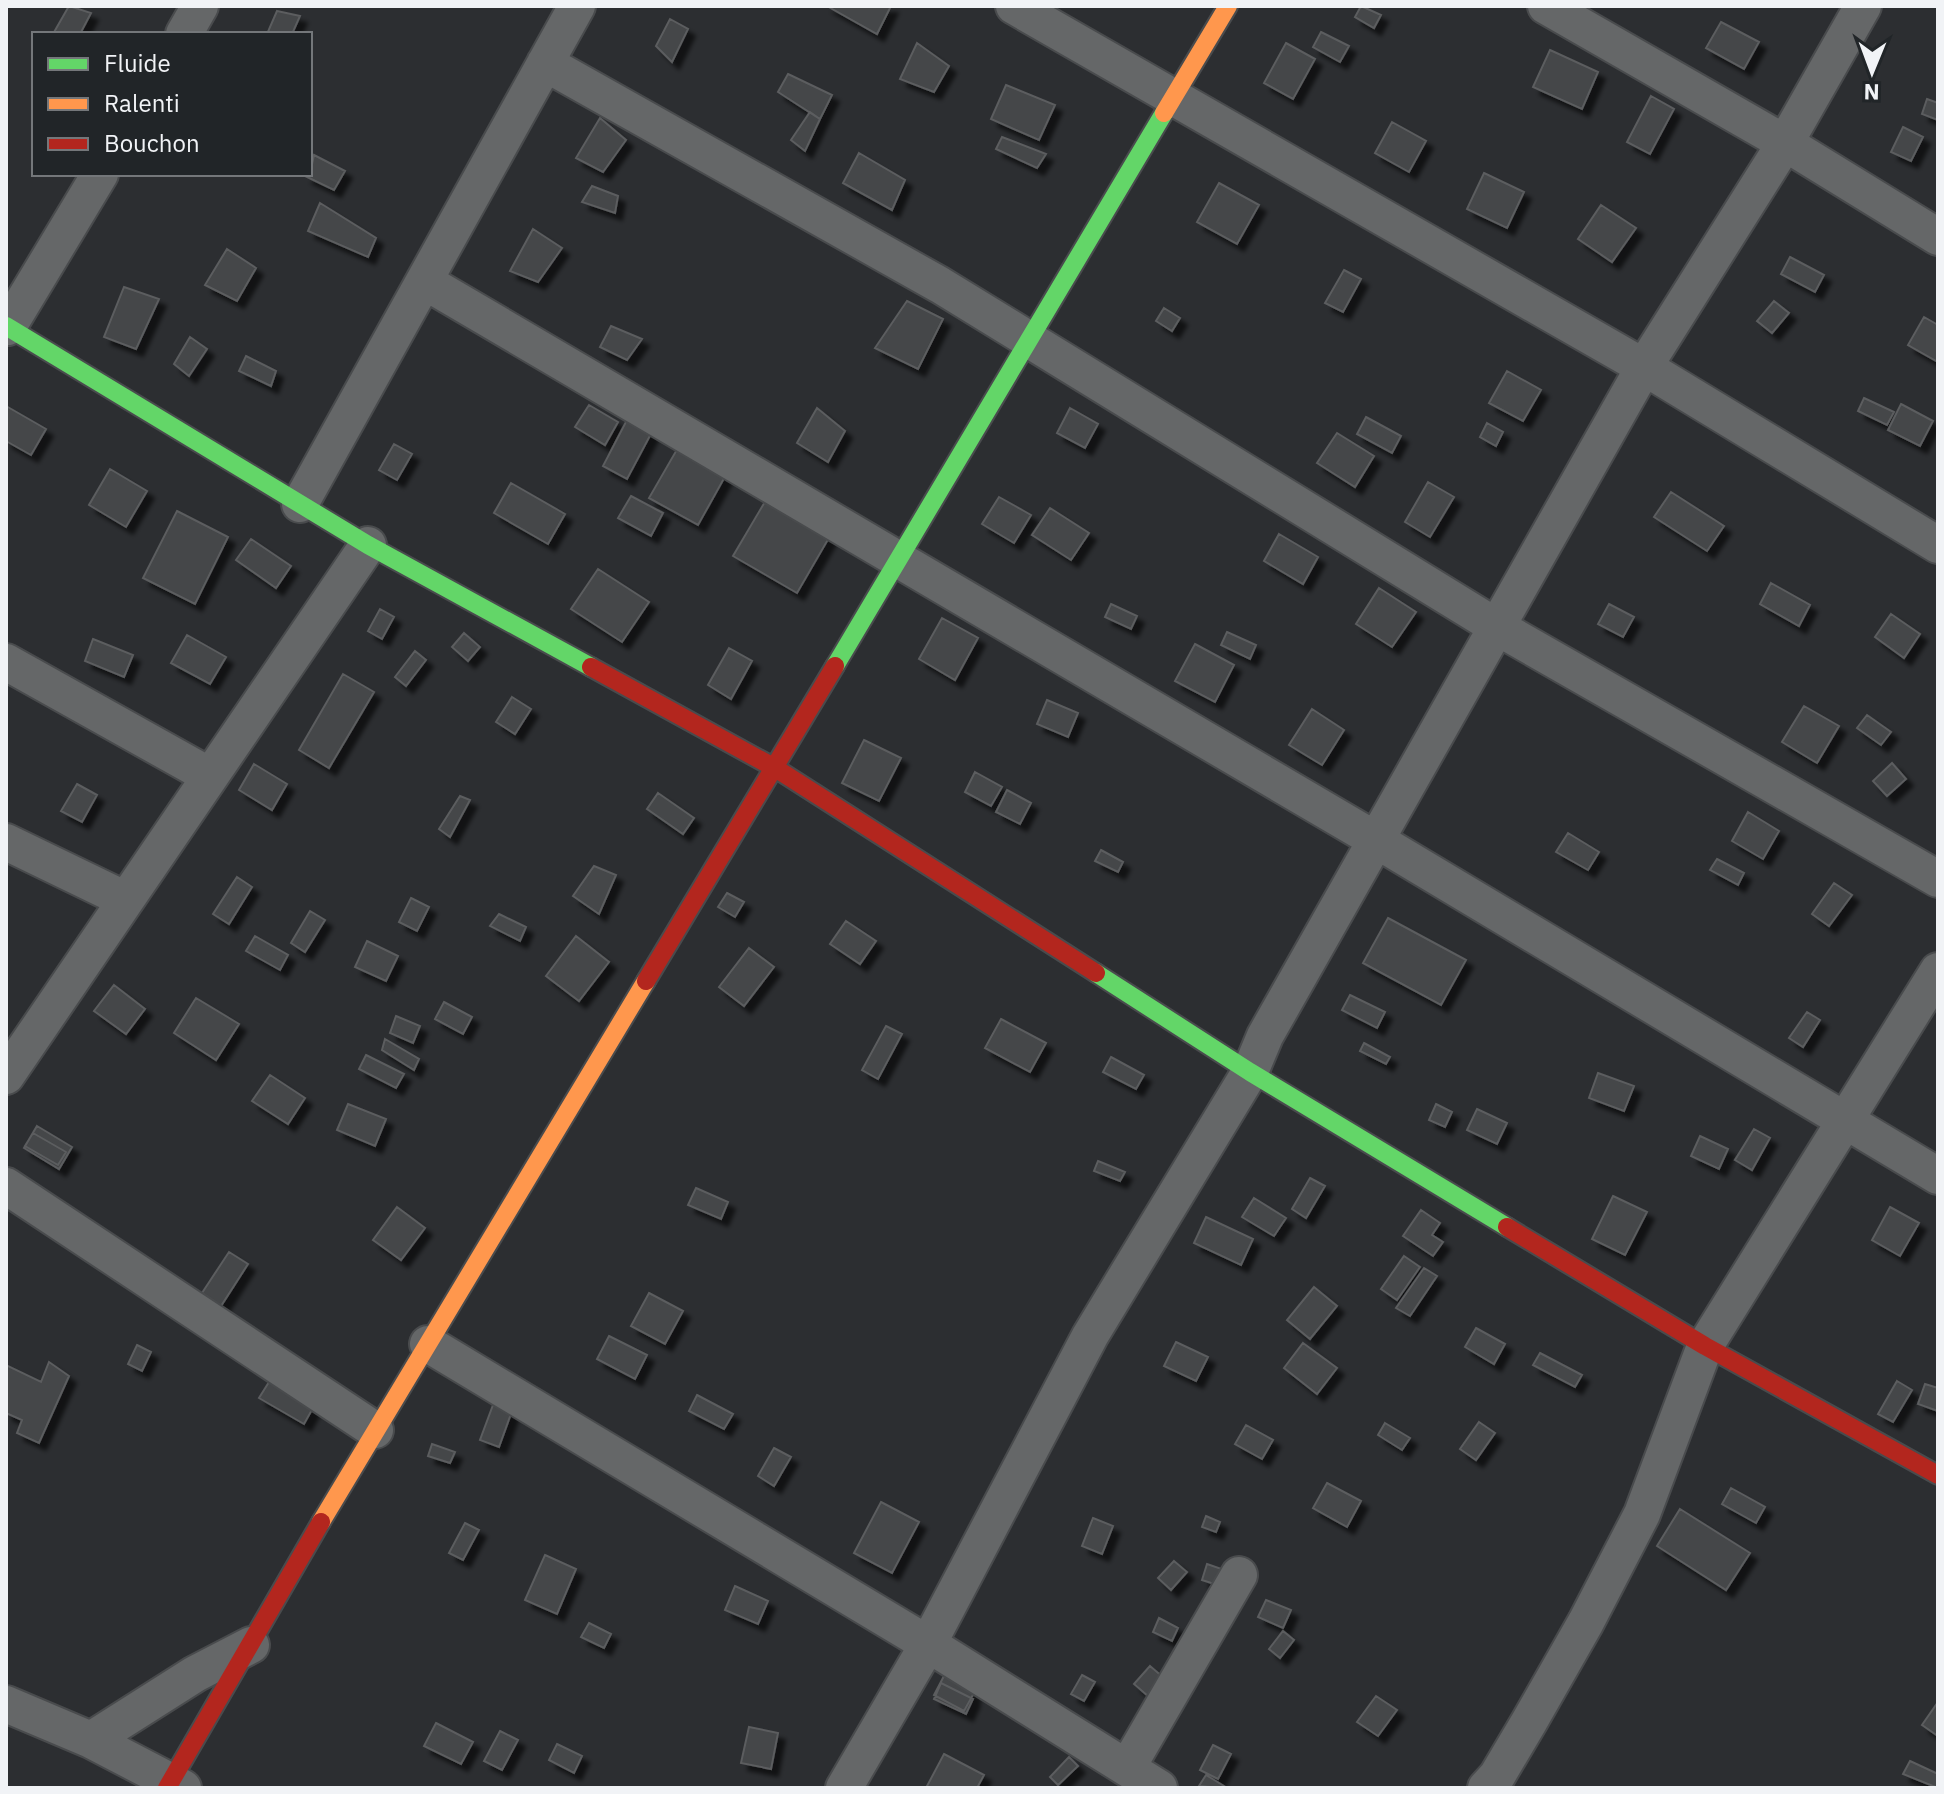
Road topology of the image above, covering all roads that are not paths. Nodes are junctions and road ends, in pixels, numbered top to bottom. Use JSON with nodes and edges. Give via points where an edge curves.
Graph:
{"nodes":[{"id":1,"x":200,"y":6,"type":"edge"},
{"id":2,"x":577,"y":6,"type":"edge"},
{"id":3,"x":1014,"y":6,"type":"edge"},
{"id":4,"x":1228,"y":6,"type":"edge"},
{"id":5,"x":1546,"y":6,"type":"edge"},
{"id":6,"x":1863,"y":6,"type":"edge"},
{"id":7,"x":185,"y":32,"type":"edge"},
{"id":8,"x":545,"y":63,"type":"junction"},
{"id":9,"x":1175,"y":97,"type":"junction"},
{"id":10,"x":1785,"y":143,"type":"junction"},
{"id":11,"x":99,"y":176,"type":"edge"},
{"id":12,"x":1938,"y":237,"type":"edge"},
{"id":13,"x":424,"y":281,"type":"junction"},
{"id":14,"x":7,"y":326,"type":"edge"},
{"id":15,"x":1028,"y":338,"type":"junction"},
{"id":16,"x":1644,"y":367,"type":"junction"},
{"id":17,"x":300,"y":504,"type":"junction"},
{"id":18,"x":368,"y":545,"type":"junction"},
{"id":19,"x":1938,"y":545,"type":"edge"},
{"id":20,"x":900,"y":559,"type":"junction"},
{"id":21,"x":1497,"y":627,"type":"junction"},
{"id":22,"x":6,"y":662,"type":"edge"},
{"id":23,"x":775,"y":768,"type":"junction"},
{"id":24,"x":210,"y":776,"type":"junction"},
{"id":25,"x":1376,"y":840,"type":"junction"},
{"id":26,"x":6,"y":842,"type":"edge"},
{"id":27,"x":1938,"y":879,"type":"edge"},
{"id":28,"x":126,"y":900,"type":"junction"},
{"id":29,"x":1938,"y":971,"type":"edge"},
{"id":30,"x":1250,"y":1072,"type":"junction"},
{"id":31,"x":6,"y":1076,"type":"edge"},
{"id":32,"x":1846,"y":1119,"type":"junction"},
{"id":33,"x":1938,"y":1176,"type":"edge"},
{"id":34,"x":6,"y":1186,"type":"edge"},
{"id":35,"x":428,"y":1344,"type":"junction"},
{"id":36,"x":1705,"y":1346,"type":"junction"},
{"id":37,"x":375,"y":1430,"type":"junction"},
{"id":38,"x":1938,"y":1475,"type":"edge"},
{"id":39,"x":1239,"y":1575,"type":"dead end"},
{"id":40,"x":928,"y":1644,"type":"junction"},
{"id":41,"x":251,"y":1645,"type":"junction"},
{"id":42,"x":6,"y":1704,"type":"edge"},
{"id":43,"x":91,"y":1740,"type":"junction"},
{"id":44,"x":1127,"y":1768,"type":"junction"},
{"id":45,"x":174,"y":1785,"type":"edge"},
{"id":46,"x":844,"y":1788,"type":"edge"},
{"id":47,"x":1159,"y":1788,"type":"edge"},
{"id":48,"x":1486,"y":1788,"type":"edge"}],
"edges":[{"from":1,"to":7,"type":"street"},
{"from":2,"to":8,"type":"street"},
{"from":3,"to":9,"type":"street"},
{"from":4,"to":9,"type":"street"},
{"from":5,"to":10,"type":"street"},
{"from":6,"to":10,"type":"street"},
{"from":8,"to":13,"type":"street"},
{"from":8,"to":15,"type":"street"},
{"from":9,"to":15,"type":"street"},
{"from":9,"to":16,"type":"street"},
{"from":10,"to":12,"type":"street"},
{"from":10,"to":16,"type":"street"},
{"from":11,"to":14,"type":"street"},
{"from":13,"to":17,"type":"street"},
{"from":13,"to":20,"type":"street"},
{"from":14,"to":17,"type":"street"},
{"from":15,"to":20,"type":"street"},
{"from":15,"to":21,"type":"street"},
{"from":16,"to":19,"type":"street"},
{"from":16,"to":21,"type":"street"},
{"from":17,"to":18,"type":"street"},
{"from":18,"to":23,"type":"street"},
{"from":18,"to":24,"type":"street"},
{"from":20,"to":23,"type":"street"},
{"from":20,"to":25,"type":"street"},
{"from":21,"to":25,"type":"street"},
{"from":21,"to":27,"type":"street"},
{"from":22,"to":24,"type":"street"},
{"from":23,"to":30,"type":"street"},
{"from":23,"to":35,"type":"street"},
{"from":24,"to":28,"type":"street"},
{"from":25,"to":30,"type":"street"},
{"from":25,"to":32,"type":"street"},
{"from":26,"to":28,"type":"street"},
{"from":28,"to":31,"type":"street"},
{"from":29,"to":32,"type":"street"},
{"from":30,"to":36,"type":"street"},
{"from":30,"to":40,"type":"street","via":[[1090,1336]]},
{"from":32,"to":33,"type":"street"},
{"from":32,"to":36,"type":"street"},
{"from":34,"to":37,"type":"street"},
{"from":35,"to":37,"type":"street"},
{"from":35,"to":40,"type":"street"},
{"from":36,"to":38,"type":"street"},
{"from":36,"to":48,"type":"street","via":[[1642,1514],[1586,1622]]},
{"from":37,"to":41,"type":"street"},
{"from":39,"to":44,"type":"street"},
{"from":40,"to":44,"type":"street"},
{"from":40,"to":46,"type":"street"},
{"from":41,"to":43,"type":"street"},
{"from":41,"to":45,"type":"street"},
{"from":42,"to":43,"type":"street"},
{"from":43,"to":45,"type":"street"},
{"from":44,"to":47,"type":"street"}]}
